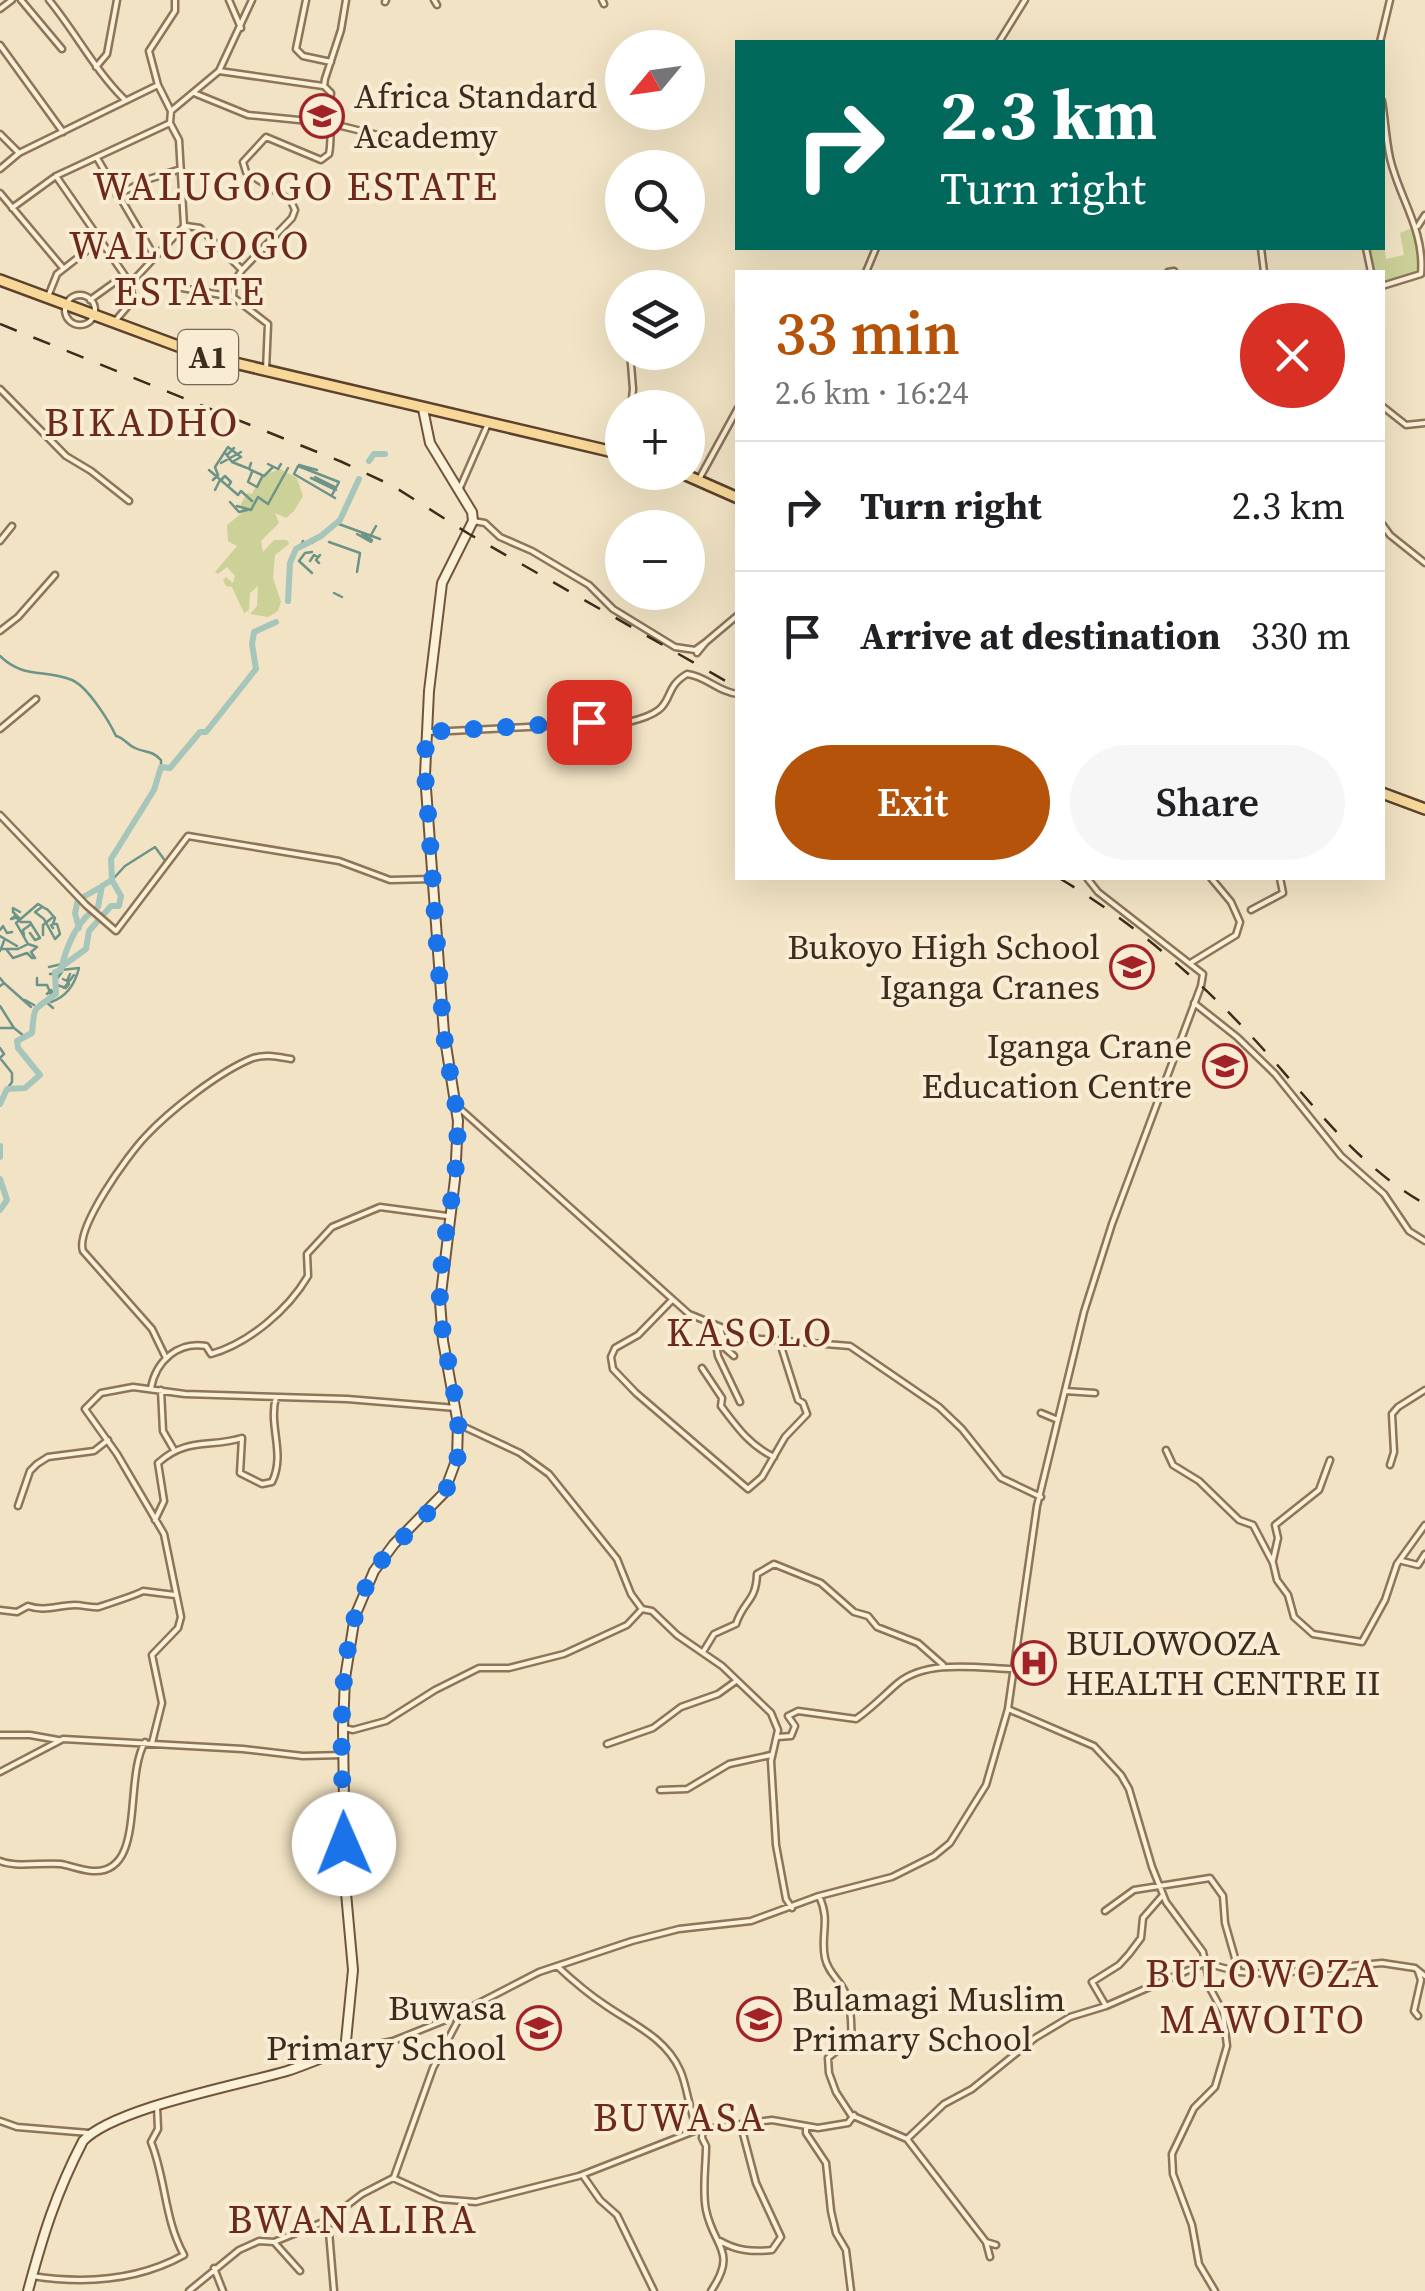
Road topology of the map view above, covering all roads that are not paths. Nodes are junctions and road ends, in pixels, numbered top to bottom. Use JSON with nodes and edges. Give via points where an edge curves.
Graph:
{"nodes":[{"id":1,"x":12,"y":0,"type":"edge"},
{"id":2,"x":21,"y":0,"type":"edge"},
{"id":3,"x":50,"y":0,"type":"edge"},
{"id":4,"x":117,"y":0,"type":"edge"},
{"id":5,"x":175,"y":0,"type":"edge"},
{"id":6,"x":229,"y":0,"type":"edge"},
{"id":7,"x":252,"y":0,"type":"edge"},
{"id":8,"x":306,"y":0,"type":"edge"},
{"id":9,"x":346,"y":0,"type":"edge"},
{"id":10,"x":1025,"y":0,"type":"edge"},
{"id":11,"x":1390,"y":0,"type":"edge"},
{"id":12,"x":0,"y":10,"type":"edge"},
{"id":13,"x":240,"y":28,"type":"junction"},
{"id":14,"x":1001,"y":40,"type":"edge"},
{"id":15,"x":1380,"y":40,"type":"edge"},
{"id":16,"x":0,"y":45,"type":"edge"},
{"id":17,"x":62,"y":49,"type":"dead end"},
{"id":18,"x":331,"y":62,"type":"junction"},
{"id":19,"x":96,"y":67,"type":"junction"},
{"id":20,"x":219,"y":71,"type":"junction"},
{"id":21,"x":158,"y":85,"type":"junction"},
{"id":22,"x":324,"y":86,"type":"junction"},
{"id":23,"x":194,"y":93,"type":"junction"},
{"id":24,"x":126,"y":101,"type":"junction"},
{"id":25,"x":171,"y":110,"type":"junction"},
{"id":26,"x":170,"y":123,"type":"junction"},
{"id":27,"x":329,"y":123,"type":"junction"},
{"id":28,"x":1385,"y":124,"type":"edge"},
{"id":29,"x":63,"y":132,"type":"junction"},
{"id":30,"x":0,"y":134,"type":"edge"},
{"id":31,"x":386,"y":137,"type":"dead end"},
{"id":32,"x":20,"y":154,"type":"junction"},
{"id":33,"x":97,"y":158,"type":"junction"},
{"id":34,"x":0,"y":168,"type":"edge"},
{"id":35,"x":182,"y":168,"type":"junction"},
{"id":36,"x":56,"y":176,"type":"junction"},
{"id":37,"x":0,"y":193,"type":"edge"},
{"id":38,"x":117,"y":196,"type":"junction"},
{"id":39,"x":12,"y":208,"type":"junction"},
{"id":40,"x":1425,"y":215,"type":"edge"},
{"id":41,"x":184,"y":226,"type":"junction"},
{"id":42,"x":1418,"y":226,"type":"junction"},
{"id":43,"x":99,"y":240,"type":"junction"},
{"id":44,"x":155,"y":258,"type":"junction"},
{"id":45,"x":63,"y":268,"type":"junction"},
{"id":46,"x":242,"y":270,"type":"junction"},
{"id":47,"x":123,"y":276,"type":"junction"},
{"id":48,"x":0,"y":280,"type":"edge"},
{"id":49,"x":130,"y":284,"type":"junction"},
{"id":50,"x":1385,"y":285,"type":"edge"},
{"id":51,"x":182,"y":288,"type":"dead end"},
{"id":52,"x":233,"y":297,"type":"junction"},
{"id":53,"x":46,"y":298,"type":"junction"},
{"id":54,"x":90,"y":300,"type":"junction"},
{"id":55,"x":64,"y":304,"type":"junction"},
{"id":56,"x":94,"y":316,"type":"junction"},
{"id":57,"x":112,"y":323,"type":"junction"},
{"id":58,"x":266,"y":370,"type":"junction"},
{"id":59,"x":0,"y":389,"type":"edge"},
{"id":60,"x":1385,"y":408,"type":"edge"},
{"id":61,"x":423,"y":409,"type":"junction"},
{"id":62,"x":735,"y":414,"type":"edge"},
{"id":63,"x":488,"y":423,"type":"junction"},
{"id":64,"x":1425,"y":423,"type":"edge"},
{"id":65,"x":605,"y":449,"type":"edge"},
{"id":66,"x":705,"y":468,"type":"edge"},
{"id":67,"x":705,"y":484,"type":"edge"},
{"id":68,"x":459,"y":490,"type":"junction"},
{"id":69,"x":735,"y":497,"type":"edge"},
{"id":70,"x":129,"y":501,"type":"dead end"},
{"id":71,"x":474,"y":520,"type":"junction"},
{"id":72,"x":12,"y":526,"type":"dead end"},
{"id":73,"x":1385,"y":528,"type":"edge"},
{"id":74,"x":0,"y":541,"type":"edge"},
{"id":75,"x":1425,"y":563,"type":"edge"},
{"id":76,"x":54,"y":576,"type":"dead end"},
{"id":77,"x":735,"y":618,"type":"edge"},
{"id":78,"x":0,"y":630,"type":"edge"},
{"id":79,"x":706,"y":642,"type":"junction"},
{"id":80,"x":698,"y":653,"type":"dead end"},
{"id":81,"x":735,"y":693,"type":"edge"},
{"id":82,"x":36,"y":699,"type":"dead end"},
{"id":83,"x":0,"y":729,"type":"edge"},
{"id":84,"x":426,"y":732,"type":"junction"},
{"id":85,"x":1385,"y":794,"type":"edge"},
{"id":86,"x":1425,"y":810,"type":"edge"},
{"id":87,"x":0,"y":815,"type":"edge"},
{"id":88,"x":433,"y":879,"type":"junction"},
{"id":89,"x":1089,"y":880,"type":"edge"},
{"id":90,"x":1212,"y":880,"type":"edge"},
{"id":91,"x":1280,"y":880,"type":"edge"},
{"id":92,"x":1251,"y":910,"type":"dead end"},
{"id":93,"x":1190,"y":964,"type":"junction"},
{"id":94,"x":1194,"y":1003,"type":"junction"},
{"id":95,"x":291,"y":1059,"type":"dead end"},
{"id":96,"x":454,"y":1104,"type":"junction"},
{"id":97,"x":450,"y":1217,"type":"junction"},
{"id":98,"x":1425,"y":1241,"type":"edge"},
{"id":99,"x":671,"y":1301,"type":"junction"},
{"id":100,"x":712,"y":1326,"type":"junction"},
{"id":101,"x":720,"y":1328,"type":"junction"},
{"id":102,"x":779,"y":1340,"type":"junction"},
{"id":103,"x":734,"y":1356,"type":"dead end"},
{"id":104,"x":166,"y":1358,"type":"junction"},
{"id":105,"x":702,"y":1368,"type":"dead end"},
{"id":106,"x":151,"y":1388,"type":"junction"},
{"id":107,"x":162,"y":1390,"type":"junction"},
{"id":108,"x":1425,"y":1390,"type":"edge"},
{"id":109,"x":1065,"y":1392,"type":"junction"},
{"id":110,"x":1095,"y":1393,"type":"dead end"},
{"id":111,"x":276,"y":1397,"type":"junction"},
{"id":112,"x":740,"y":1402,"type":"dead end"},
{"id":113,"x":456,"y":1408,"type":"junction"},
{"id":114,"x":1041,"y":1413,"type":"dead end"},
{"id":115,"x":1058,"y":1420,"type":"junction"},
{"id":116,"x":458,"y":1424,"type":"junction"},
{"id":117,"x":108,"y":1440,"type":"junction"},
{"id":118,"x":174,"y":1450,"type":"junction"},
{"id":119,"x":1166,"y":1450,"type":"dead end"},
{"id":120,"x":774,"y":1458,"type":"junction"},
{"id":121,"x":1330,"y":1460,"type":"dead end"},
{"id":122,"x":1390,"y":1464,"type":"dead end"},
{"id":123,"x":1041,"y":1497,"type":"junction"},
{"id":124,"x":18,"y":1506,"type":"dead end"},
{"id":125,"x":154,"y":1520,"type":"junction"},
{"id":126,"x":1425,"y":1525,"type":"edge"},
{"id":127,"x":1425,"y":1554,"type":"edge"},
{"id":128,"x":1400,"y":1560,"type":"junction"},
{"id":129,"x":1273,"y":1563,"type":"junction"},
{"id":130,"x":176,"y":1596,"type":"junction"},
{"id":131,"x":642,"y":1609,"type":"junction"},
{"id":132,"x":0,"y":1610,"type":"edge"},
{"id":133,"x":703,"y":1652,"type":"junction"},
{"id":134,"x":943,"y":1666,"type":"junction"},
{"id":135,"x":1014,"y":1669,"type":"junction"},
{"id":136,"x":736,"y":1681,"type":"junction"},
{"id":137,"x":1008,"y":1709,"type":"junction"},
{"id":138,"x":343,"y":1728,"type":"junction"},
{"id":139,"x":0,"y":1735,"type":"edge"},
{"id":140,"x":777,"y":1737,"type":"junction"},
{"id":141,"x":58,"y":1740,"type":"junction"},
{"id":142,"x":145,"y":1742,"type":"junction"},
{"id":143,"x":152,"y":1743,"type":"junction"},
{"id":144,"x":607,"y":1744,"type":"dead end"},
{"id":145,"x":343,"y":1755,"type":"junction"},
{"id":146,"x":772,"y":1756,"type":"junction"},
{"id":147,"x":0,"y":1772,"type":"edge"},
{"id":148,"x":660,"y":1790,"type":"dead end"},
{"id":149,"x":0,"y":1861,"type":"edge"},
{"id":150,"x":1161,"y":1887,"type":"junction"},
{"id":151,"x":819,"y":1896,"type":"junction"},
{"id":152,"x":1164,"y":1896,"type":"junction"},
{"id":153,"x":786,"y":1899,"type":"junction"},
{"id":154,"x":792,"y":1908,"type":"junction"},
{"id":155,"x":784,"y":1911,"type":"junction"},
{"id":156,"x":1105,"y":1911,"type":"dead end"},
{"id":157,"x":1204,"y":1963,"type":"junction"},
{"id":158,"x":557,"y":1966,"type":"junction"},
{"id":159,"x":1416,"y":1968,"type":"junction"},
{"id":160,"x":1239,"y":1972,"type":"junction"},
{"id":161,"x":1425,"y":1976,"type":"edge"},
{"id":162,"x":1106,"y":2006,"type":"junction"},
{"id":163,"x":463,"y":2011,"type":"junction"},
{"id":164,"x":1418,"y":2016,"type":"dead end"},
{"id":165,"x":345,"y":2051,"type":"junction"},
{"id":166,"x":157,"y":2106,"type":"junction"},
{"id":167,"x":854,"y":2115,"type":"junction"},
{"id":168,"x":0,"y":2121,"type":"edge"},
{"id":169,"x":741,"y":2126,"type":"junction"},
{"id":170,"x":806,"y":2128,"type":"junction"},
{"id":171,"x":700,"y":2130,"type":"junction"},
{"id":172,"x":90,"y":2133,"type":"junction"},
{"id":173,"x":907,"y":2139,"type":"junction"},
{"id":174,"x":583,"y":2175,"type":"junction"},
{"id":175,"x":393,"y":2178,"type":"junction"},
{"id":176,"x":328,"y":2220,"type":"junction"},
{"id":177,"x":720,"y":2241,"type":"junction"},
{"id":178,"x":274,"y":2242,"type":"junction"},
{"id":179,"x":986,"y":2242,"type":"junction"},
{"id":180,"x":996,"y":2245,"type":"dead end"},
{"id":181,"x":990,"y":2257,"type":"dead end"},
{"id":182,"x":214,"y":2268,"type":"junction"},
{"id":183,"x":300,"y":2271,"type":"dead end"},
{"id":184,"x":32,"y":2276,"type":"junction"},
{"id":185,"x":28,"y":2291,"type":"edge"},
{"id":186,"x":189,"y":2291,"type":"edge"},
{"id":187,"x":223,"y":2291,"type":"edge"},
{"id":188,"x":334,"y":2291,"type":"edge"},
{"id":189,"x":654,"y":2291,"type":"edge"},
{"id":190,"x":711,"y":2291,"type":"edge"},
{"id":191,"x":852,"y":2291,"type":"edge"},
{"id":192,"x":1214,"y":2291,"type":"edge"}],
"edges":[{"from":1,"to":12,"type":"street"},
{"from":2,"to":17,"type":"street"},
{"from":3,"to":19,"type":"street"},
{"from":4,"to":19,"type":"street","via":[[107,54]]},
{"from":5,"to":21,"type":"street","via":[[149,52]]},
{"from":6,"to":13,"type":"street"},
{"from":7,"to":13,"type":"street"},
{"from":8,"to":18,"type":"street","via":[[296,49]]},
{"from":9,"to":18,"type":"street"},
{"from":10,"to":14,"type":"street"},
{"from":11,"to":15,"type":"street"},
{"from":13,"to":20,"type":"street"},
{"from":16,"to":29,"type":"street"},
{"from":18,"to":22,"type":"street"},
{"from":19,"to":24,"type":"street"},
{"from":20,"to":22,"type":"street"},
{"from":20,"to":23,"type":"street"},
{"from":21,"to":24,"type":"street"},
{"from":21,"to":25,"type":"street"},
{"from":22,"to":27,"type":"street","via":[[331,93]]},
{"from":23,"to":25,"type":"street"},
{"from":23,"to":27,"type":"street","via":[[248,116]]},
{"from":24,"to":29,"type":"street"},
{"from":25,"to":26,"type":"street"},
{"from":26,"to":33,"type":"street"},
{"from":26,"to":35,"type":"street"},
{"from":27,"to":31,"type":"street"},
{"from":27,"to":46,"type":"street","via":[[329,154],[321,160],[266,137],[243,162],[246,172],[292,201],[295,210]]},
{"from":28,"to":42,"type":"street","via":[[1400,189]]},
{"from":29,"to":32,"type":"street"},
{"from":30,"to":32,"type":"street"},
{"from":32,"to":34,"type":"street"},
{"from":33,"to":36,"type":"street"},
{"from":33,"to":38,"type":"street"},
{"from":35,"to":38,"type":"street"},
{"from":35,"to":41,"type":"street"},
{"from":36,"to":39,"type":"street"},
{"from":36,"to":43,"type":"street"},
{"from":37,"to":39,"type":"street"},
{"from":38,"to":44,"type":"street"},
{"from":39,"to":45,"type":"street"},
{"from":40,"to":42,"type":"street"},
{"from":41,"to":44,"type":"street"},
{"from":41,"to":46,"type":"street","via":[[200,228]]},
{"from":42,"to":50,"type":"street","via":[[1421,274]]},
{"from":43,"to":45,"type":"street"},
{"from":43,"to":47,"type":"street"},
{"from":44,"to":49,"type":"street"},
{"from":45,"to":53,"type":"street"},
{"from":46,"to":52,"type":"street"},
{"from":47,"to":49,"type":"street"},
{"from":47,"to":54,"type":"street"},
{"from":48,"to":53,"type":"main road","number":"A1"},
{"from":49,"to":57,"type":"street","via":[[133,300]]},
{"from":51,"to":52,"type":"street"},
{"from":52,"to":58,"type":"street","via":[[268,324]]},
{"from":53,"to":55,"type":"main road","number":"A1"},
{"from":54,"to":55,"type":"street","via":[[76,296]]},
{"from":54,"to":56,"type":"street"},
{"from":55,"to":56,"type":"main road","number":"A1"},
{"from":56,"to":57,"type":"main road","number":"A1"},
{"from":57,"to":58,"type":"main road","number":"A1"},
{"from":58,"to":61,"type":"main road","number":"A1"},
{"from":59,"to":70,"type":"street","via":[[66,456]]},
{"from":60,"to":64,"type":"street","via":[[1406,425]]},
{"from":61,"to":63,"type":"main road","number":"A1"},
{"from":61,"to":68,"type":"main road","via":[[430,443]]},
{"from":62,"to":66,"type":"street"},
{"from":63,"to":65,"type":"main road","number":"A1"},
{"from":63,"to":68,"type":"street"},
{"from":67,"to":69,"type":"main road"},
{"from":68,"to":71,"type":"main road"},
{"from":71,"to":79,"type":"street","via":[[589,585],[613,609],[675,647],[695,650]]},
{"from":71,"to":84,"type":"main road","via":[[442,584]]},
{"from":72,"to":74,"type":"street"},
{"from":73,"to":75,"type":"street"},
{"from":76,"to":78,"type":"street"},
{"from":77,"to":79,"type":"street"},
{"from":79,"to":80,"type":"street"},
{"from":81,"to":84,"type":"street","via":[[690,674],[678,680],[660,712],[628,722]]},
{"from":82,"to":83,"type":"street"},
{"from":84,"to":88,"type":"main road"},
{"from":85,"to":86,"type":"main road"},
{"from":87,"to":88,"type":"street","via":[[116,930],[188,836],[339,861],[390,880]]},
{"from":88,"to":96,"type":"main road"},
{"from":89,"to":93,"type":"street"},
{"from":90,"to":93,"type":"street","via":[[1240,922],[1236,935]]},
{"from":91,"to":92,"type":"street","via":[[1283,894]]},
{"from":93,"to":94,"type":"street","via":[[1203,974]]},
{"from":94,"to":98,"type":"street","via":[[1275,1074],[1342,1156],[1384,1194],[1409,1231]]},
{"from":94,"to":109,"type":"street","via":[[1112,1224]]},
{"from":95,"to":104,"type":"street","via":[[254,1058],[200,1089],[143,1139],[82,1232],[83,1251],[152,1329]]},
{"from":96,"to":97,"type":"main road"},
{"from":96,"to":99,"type":"street"},
{"from":97,"to":104,"type":"street","via":[[380,1207],[332,1227],[306,1254],[308,1276],[279,1312],[231,1348],[211,1354],[206,1346],[187,1345]]},
{"from":97,"to":113,"type":"main road","via":[[440,1302]]},
{"from":99,"to":100,"type":"street"},
{"from":99,"to":120,"type":"street","via":[[615,1348],[616,1374],[748,1488]]},
{"from":100,"to":101,"type":"street"},
{"from":100,"to":112,"type":"street"},
{"from":101,"to":102,"type":"street"},
{"from":101,"to":103,"type":"street"},
{"from":102,"to":120,"type":"street","via":[[806,1414]]},
{"from":102,"to":123,"type":"street","via":[[850,1346],[939,1407],[1001,1478]]},
{"from":104,"to":106,"type":"street"},
{"from":105,"to":120,"type":"street","via":[[733,1423]]},
{"from":106,"to":107,"type":"street"},
{"from":106,"to":117,"type":"street","via":[[120,1388],[91,1400],[86,1414]]},
{"from":107,"to":111,"type":"street"},
{"from":107,"to":118,"type":"street","via":[[163,1432]]},
{"from":108,"to":122,"type":"street","via":[[1392,1414]]},
{"from":109,"to":110,"type":"street"},
{"from":109,"to":115,"type":"street"},
{"from":111,"to":113,"type":"street"},
{"from":111,"to":118,"type":"street","via":[[280,1459],[272,1482],[240,1472],[242,1438]]},
{"from":113,"to":116,"type":"main road"},
{"from":114,"to":115,"type":"street"},
{"from":115,"to":123,"type":"street"},
{"from":116,"to":131,"type":"street","via":[[520,1452],[549,1474],[616,1559]]},
{"from":116,"to":138,"type":"main road","via":[[451,1481],[386,1552],[365,1587],[349,1652]]},
{"from":117,"to":124,"type":"street","via":[[94,1452],[36,1464]]},
{"from":117,"to":125,"type":"street"},
{"from":118,"to":125,"type":"street","via":[[158,1463],[164,1501]]},
{"from":119,"to":129,"type":"street","via":[[1173,1465],[1253,1525]]},
{"from":121,"to":129,"type":"street","via":[[1318,1490],[1278,1520]]},
{"from":123,"to":135,"type":"street"},
{"from":125,"to":130,"type":"street","via":[[167,1544]]},
{"from":126,"to":128,"type":"street"},
{"from":127,"to":128,"type":"street","via":[[1418,1565]]},
{"from":128,"to":129,"type":"street","via":[[1362,1642],[1309,1630],[1292,1613]]},
{"from":130,"to":132,"type":"street","via":[[142,1591],[97,1608]]},
{"from":130,"to":143,"type":"street","via":[[181,1623],[152,1654],[162,1704]]},
{"from":131,"to":133,"type":"street"},
{"from":131,"to":138,"type":"street","via":[[626,1625],[564,1654],[479,1668],[386,1721]]},
{"from":133,"to":134,"type":"street","via":[[714,1634],[736,1624],[757,1592],[757,1574],[783,1564],[877,1627],[918,1643]]},
{"from":133,"to":136,"type":"street"},
{"from":134,"to":135,"type":"street"},
{"from":134,"to":140,"type":"street","via":[[900,1681],[856,1719],[798,1711],[788,1716],[795,1726],[790,1736]]},
{"from":135,"to":137,"type":"street"},
{"from":136,"to":140,"type":"street","via":[[764,1703]]},
{"from":136,"to":144,"type":"street","via":[[653,1728]]},
{"from":137,"to":150,"type":"street","via":[[1094,1746],[1108,1759],[1129,1789]]},
{"from":137,"to":151,"type":"street","via":[[986,1785],[950,1843],[892,1877]]},
{"from":138,"to":145,"type":"main road"},
{"from":139,"to":141,"type":"street"},
{"from":140,"to":146,"type":"street"},
{"from":141,"to":142,"type":"street"},
{"from":141,"to":147,"type":"street"},
{"from":142,"to":143,"type":"street"},
{"from":142,"to":149,"type":"street","via":[[132,1788],[130,1845],[114,1866],[95,1872]]},
{"from":143,"to":145,"type":"street"},
{"from":145,"to":165,"type":"main road","via":[[353,1970]]},
{"from":146,"to":148,"type":"street","via":[[730,1764],[687,1789]]},
{"from":146,"to":153,"type":"street"},
{"from":150,"to":152,"type":"street"},
{"from":150,"to":156,"type":"street","via":[[1134,1890]]},
{"from":150,"to":160,"type":"street","via":[[1210,1878],[1223,1896]]},
{"from":151,"to":154,"type":"street"},
{"from":151,"to":167,"type":"street","via":[[827,1911],[823,1953],[852,2020],[850,2040],[827,2065]]},
{"from":152,"to":157,"type":"street"},
{"from":152,"to":162,"type":"street","via":[[1143,1918],[1142,1938],[1120,1965],[1092,1982]]},
{"from":153,"to":154,"type":"street"},
{"from":153,"to":155,"type":"street"},
{"from":154,"to":155,"type":"street"},
{"from":155,"to":158,"type":"street","via":[[738,1924],[666,1931]]},
{"from":157,"to":160,"type":"street"},
{"from":157,"to":162,"type":"street"},
{"from":157,"to":192,"type":"street","via":[[1223,2012],[1227,2046],[1215,2087],[1194,2108],[1172,2154],[1198,2264]]},
{"from":158,"to":163,"type":"street"},
{"from":158,"to":171,"type":"street","via":[[667,2051],[681,2071]]},
{"from":159,"to":160,"type":"street","via":[[1382,1963]]},
{"from":159,"to":161,"type":"street"},
{"from":159,"to":164,"type":"street"},
{"from":162,"to":173,"type":"street","via":[[1035,2038]]},
{"from":163,"to":165,"type":"street","via":[[385,2044]]},
{"from":163,"to":175,"type":"street","via":[[433,2068]]},
{"from":165,"to":166,"type":"main road"},
{"from":166,"to":172,"type":"main road"},
{"from":166,"to":184,"type":"street","via":[[158,2128],[150,2142],[165,2212],[184,2255],[102,2282]]},
{"from":167,"to":170,"type":"street","via":[[848,2122]]},
{"from":167,"to":173,"type":"street"},
{"from":168,"to":172,"type":"street"},
{"from":169,"to":170,"type":"street","via":[[772,2120]]},
{"from":169,"to":171,"type":"street"},
{"from":169,"to":177,"type":"street","via":[[756,2183],[781,2237],[772,2250],[758,2252]]},
{"from":170,"to":191,"type":"street","via":[[826,2163]]},
{"from":171,"to":174,"type":"street"},
{"from":171,"to":177,"type":"street","via":[[706,2212]]},
{"from":172,"to":184,"type":"main road","via":[[55,2198]]},
{"from":173,"to":179,"type":"street"},
{"from":174,"to":175,"type":"street","via":[[470,2202],[439,2199]]},
{"from":174,"to":189,"type":"street","via":[[617,2215]]},
{"from":175,"to":176,"type":"street"},
{"from":176,"to":178,"type":"street"},
{"from":176,"to":188,"type":"street"},
{"from":177,"to":190,"type":"street","via":[[724,2273]]},
{"from":178,"to":182,"type":"street","via":[[259,2240]]},
{"from":178,"to":183,"type":"street"},
{"from":179,"to":180,"type":"street"},
{"from":179,"to":181,"type":"street"},
{"from":182,"to":186,"type":"street"},
{"from":182,"to":187,"type":"street"},
{"from":184,"to":185,"type":"main road"}]}
